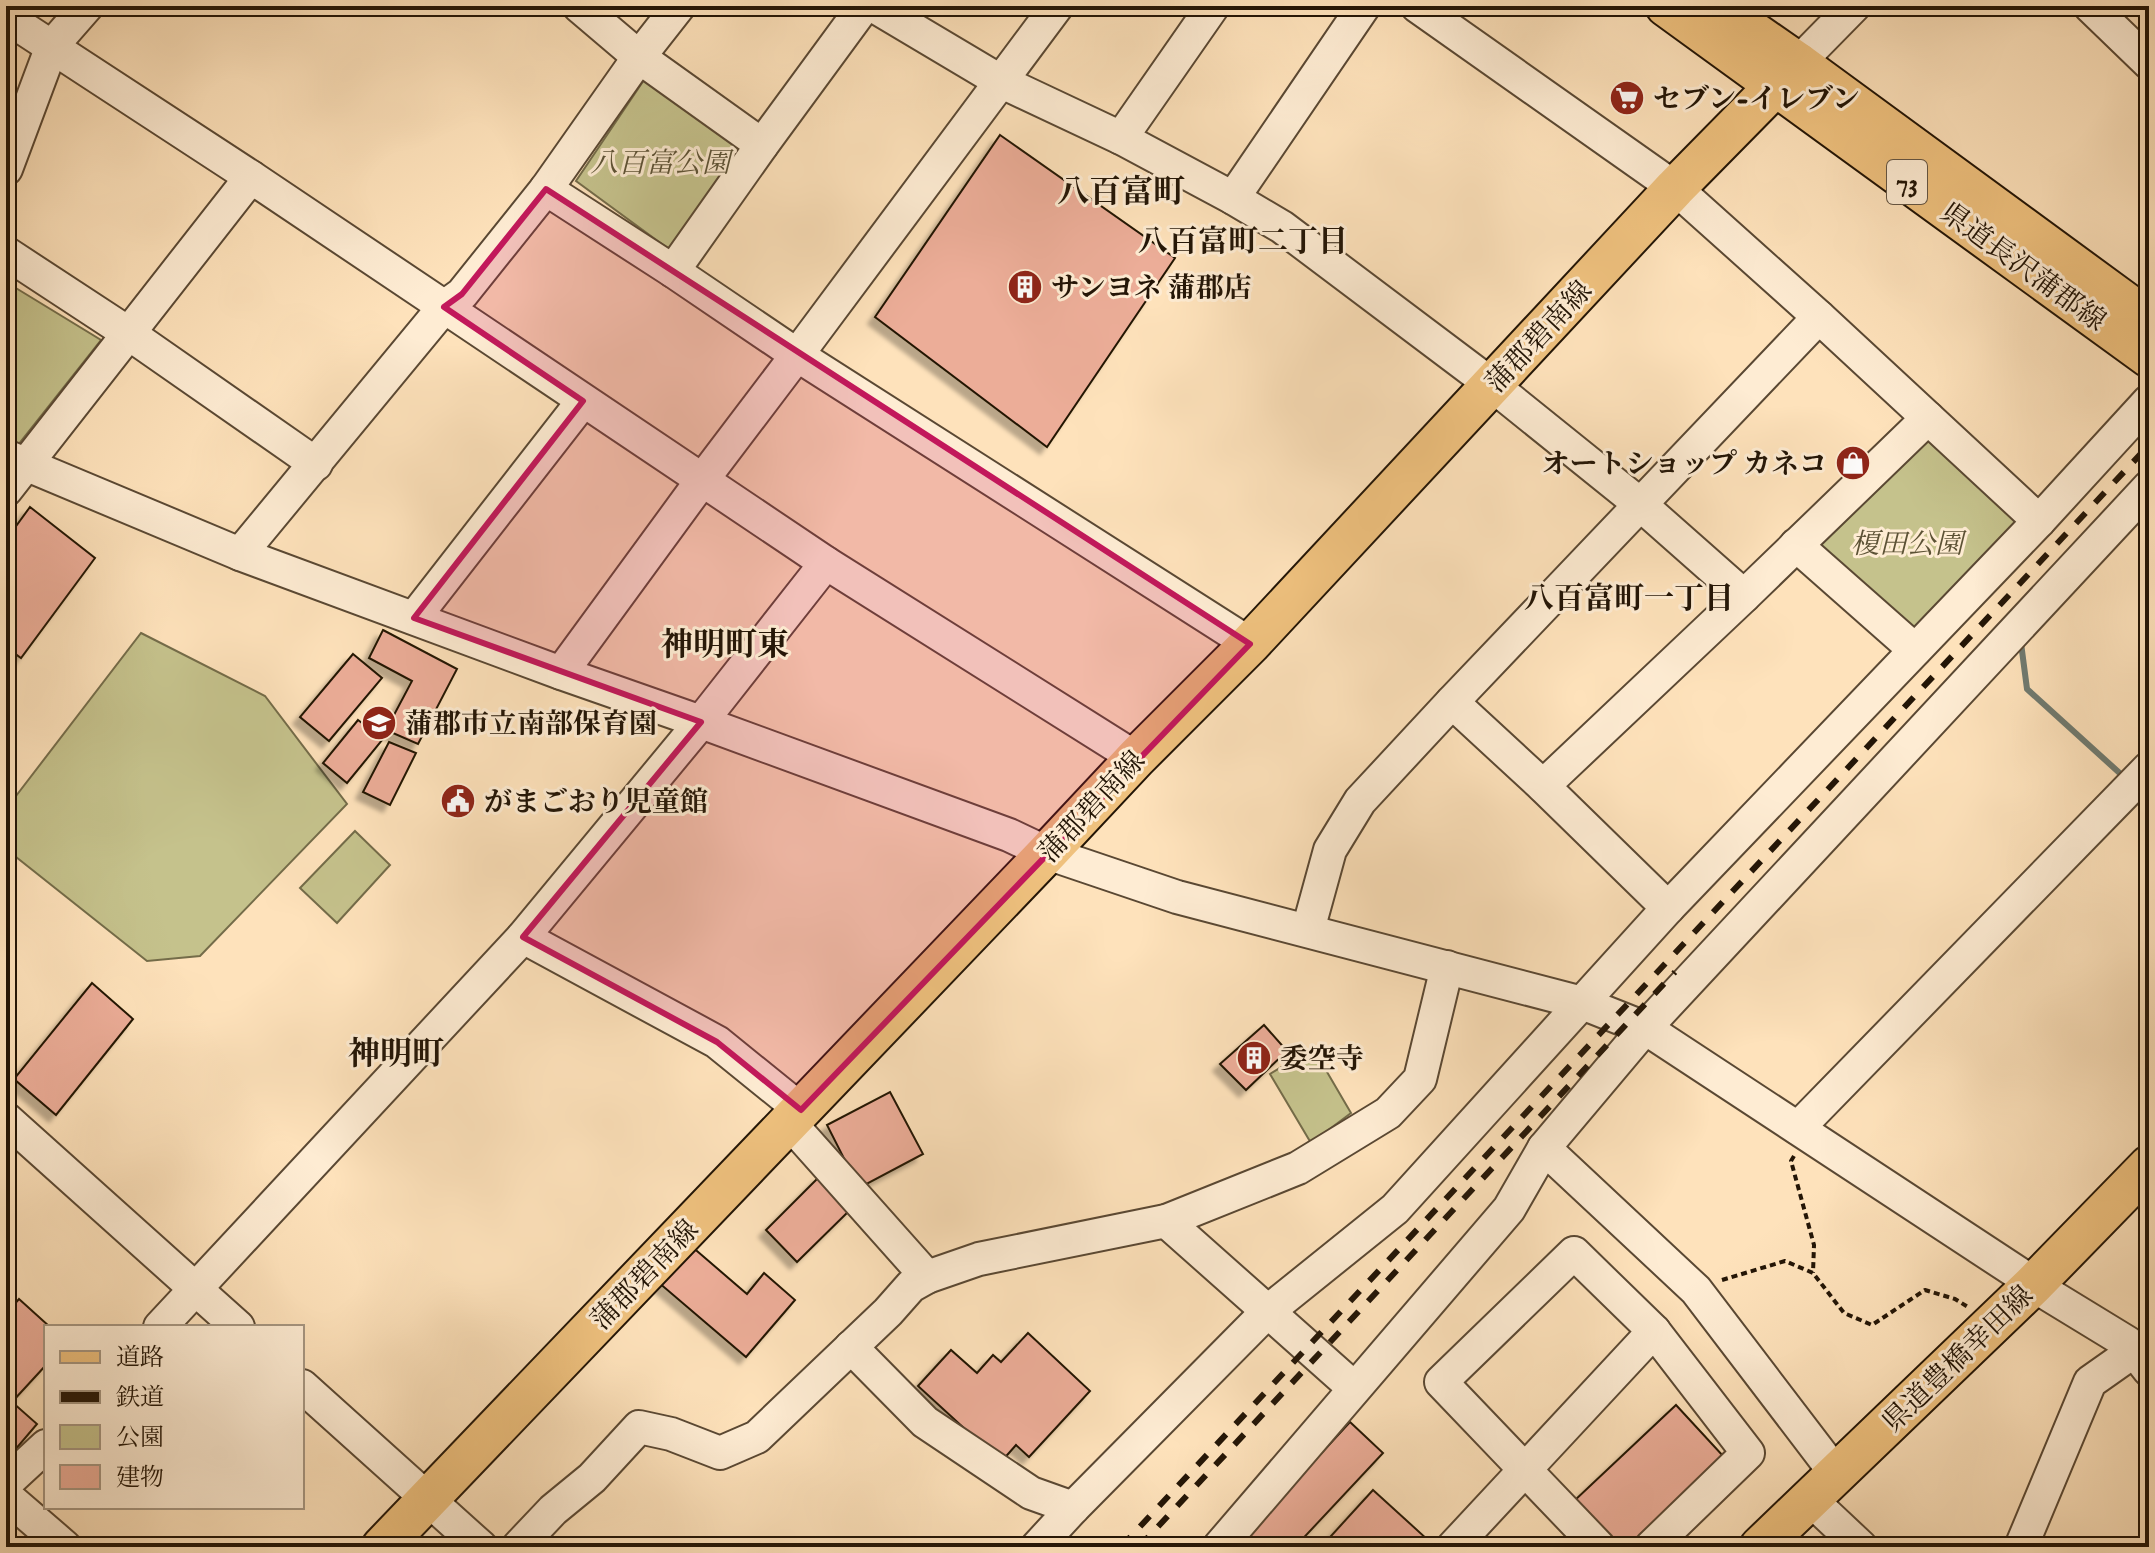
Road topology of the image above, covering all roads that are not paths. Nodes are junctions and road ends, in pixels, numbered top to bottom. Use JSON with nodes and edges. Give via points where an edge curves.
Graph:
{"nodes":[{"id":1,"x":87,"y":6,"type":"edge"},
{"id":2,"x":579,"y":6,"type":"edge"},
{"id":3,"x":679,"y":6,"type":"edge"},
{"id":4,"x":864,"y":6,"type":"edge"},
{"id":5,"x":874,"y":6,"type":"edge"},
{"id":6,"x":1057,"y":6,"type":"edge"},
{"id":7,"x":1213,"y":6,"type":"edge"},
{"id":8,"x":1364,"y":6,"type":"edge"},
{"id":9,"x":1417,"y":6,"type":"edge"},
{"id":10,"x":1666,"y":6,"type":"edge"},
{"id":11,"x":1716,"y":6,"type":"edge"},
{"id":12,"x":1854,"y":6,"type":"edge"},
{"id":13,"x":2090,"y":6,"type":"edge"},
{"id":14,"x":6,"y":17,"type":"edge"},
{"id":15,"x":52,"y":46,"type":"junction"},
{"id":16,"x":639,"y":57,"type":"junction"},
{"id":17,"x":2149,"y":63,"type":"edge"},
{"id":18,"x":1787,"y":75,"type":"junction"},
{"id":19,"x":1000,"y":81,"type":"junction"},
{"id":20,"x":1121,"y":138,"type":"junction"},
{"id":21,"x":762,"y":145,"type":"junction"},
{"id":22,"x":6,"y":169,"type":"edge"},
{"id":23,"x":251,"y":177,"type":"junction"},
{"id":24,"x":1675,"y":188,"type":"junction"},
{"id":25,"x":546,"y":189,"type":"junction"},
{"id":26,"x":1233,"y":198,"type":"junction"},
{"id":27,"x":6,"y":253,"type":"edge"},
{"id":28,"x":673,"y":271,"type":"junction"},
{"id":29,"x":444,"y":307,"type":"junction"},
{"id":30,"x":1819,"y":317,"type":"junction"},
{"id":31,"x":2149,"y":320,"type":"edge"},
{"id":32,"x":128,"y":333,"type":"junction"},
{"id":33,"x":797,"y":355,"type":"junction"},
{"id":34,"x":2149,"y":357,"type":"edge"},
{"id":35,"x":1492,"y":385,"type":"junction"},
{"id":36,"x":583,"y":401,"type":"junction"},
{"id":37,"x":2149,"y":401,"type":"edge"},
{"id":38,"x":1928,"y":418,"type":"junction"},
{"id":39,"x":16,"y":460,"type":"edge"},
{"id":40,"x":316,"y":464,"type":"junction"},
{"id":41,"x":703,"y":479,"type":"junction"},
{"id":42,"x":2149,"y":487,"type":"edge"},
{"id":43,"x":6,"y":490,"type":"edge"},
{"id":44,"x":1641,"y":505,"type":"junction"},
{"id":45,"x":2039,"y":521,"type":"junction"},
{"id":46,"x":1796,"y":545,"type":"junction"},
{"id":47,"x":240,"y":554,"type":"junction"},
{"id":48,"x":826,"y":563,"type":"junction"},
{"id":49,"x":1744,"y":596,"type":"junction"},
{"id":50,"x":414,"y":618,"type":"junction"},
{"id":51,"x":1250,"y":644,"type":"junction"},
{"id":52,"x":1915,"y":650,"type":"junction"},
{"id":53,"x":561,"y":673,"type":"junction"},
{"id":54,"x":1452,"y":702,"type":"junction"},
{"id":55,"x":701,"y":722,"type":"junction"},
{"id":56,"x":1136,"y":758,"type":"junction"},
{"id":57,"x":2144,"y":782,"type":"edge"},
{"id":58,"x":1543,"y":786,"type":"junction"},
{"id":59,"x":1047,"y":853,"type":"junction"},
{"id":60,"x":1668,"y":908,"type":"junction"},
{"id":61,"x":1308,"y":930,"type":"junction"},
{"id":62,"x":523,"y":937,"type":"junction"},
{"id":63,"x":1447,"y":967,"type":"junction"},
{"id":64,"x":1582,"y":1003,"type":"junction"},
{"id":65,"x":1645,"y":1028,"type":"junction"},
{"id":66,"x":795,"y":1116,"type":"junction"},
{"id":67,"x":6,"y":1119,"type":"edge"},
{"id":68,"x":1803,"y":1132,"type":"junction"},
{"id":69,"x":1544,"y":1148,"type":"junction"},
{"id":70,"x":2149,"y":1166,"type":"edge"},
{"id":71,"x":1166,"y":1221,"type":"junction"},
{"id":72,"x":927,"y":1277,"type":"junction"},
{"id":73,"x":2033,"y":1285,"type":"junction"},
{"id":74,"x":196,"y":1288,"type":"junction"},
{"id":75,"x":1267,"y":1312,"type":"junction"},
{"id":76,"x":162,"y":1325,"type":"edge"},
{"id":77,"x":236,"y":1325,"type":"edge"},
{"id":78,"x":1654,"y":1331,"type":"junction"},
{"id":79,"x":851,"y":1347,"type":"junction"},
{"id":80,"x":2144,"y":1356,"type":"edge"},
{"id":81,"x":304,"y":1388,"type":"edge"},
{"id":82,"x":1354,"y":1388,"type":"junction"},
{"id":83,"x":44,"y":1448,"type":"edge"},
{"id":84,"x":1525,"y":1468,"type":"junction"},
{"id":85,"x":6,"y":1483,"type":"edge"},
{"id":86,"x":1824,"y":1487,"type":"junction"},
{"id":87,"x":6,"y":1496,"type":"edge"},
{"id":88,"x":429,"y":1499,"type":"junction"},
{"id":89,"x":1073,"y":1508,"type":"junction"},
{"id":90,"x":65,"y":1547,"type":"edge"},
{"id":91,"x":382,"y":1547,"type":"edge"},
{"id":92,"x":481,"y":1547,"type":"edge"},
{"id":93,"x":518,"y":1547,"type":"edge"},
{"id":94,"x":1037,"y":1547,"type":"edge"},
{"id":95,"x":1219,"y":1547,"type":"edge"},
{"id":96,"x":1453,"y":1547,"type":"edge"},
{"id":97,"x":1599,"y":1547,"type":"edge"},
{"id":98,"x":1651,"y":1547,"type":"edge"},
{"id":99,"x":1760,"y":1547,"type":"edge"},
{"id":100,"x":1861,"y":1547,"type":"edge"},
{"id":101,"x":2021,"y":1547,"type":"edge"}],
"edges":[{"from":1,"to":15,"type":"street"},
{"from":2,"to":16,"type":"street"},
{"from":3,"to":16,"type":"street"},
{"from":4,"to":21,"type":"street"},
{"from":5,"to":19,"type":"street"},
{"from":6,"to":19,"type":"street"},
{"from":7,"to":20,"type":"street"},
{"from":8,"to":26,"type":"street"},
{"from":9,"to":24,"type":"street"},
{"from":10,"to":18,"type":"main road","name":"県道長沢蒲郡線","number":"73"},
{"from":11,"to":18,"type":"main road","name":"県道長沢蒲郡線","number":"73"},
{"from":12,"to":18,"type":"street"},
{"from":13,"to":17,"type":"street"},
{"from":14,"to":15,"type":"street"},
{"from":15,"to":22,"type":"street"},
{"from":15,"to":23,"type":"street"},
{"from":16,"to":21,"type":"street"},
{"from":16,"to":25,"type":"street"},
{"from":18,"to":24,"type":"main road","name":"蒲郡碧南線"},
{"from":18,"to":31,"type":"main road","name":"県道長沢蒲郡線","number":"73"},
{"from":18,"to":34,"type":"main road","name":"県道長沢蒲郡線","number":"73"},
{"from":19,"to":20,"type":"street"},
{"from":19,"to":33,"type":"street"},
{"from":20,"to":26,"type":"street"},
{"from":21,"to":28,"type":"street"},
{"from":23,"to":29,"type":"street"},
{"from":23,"to":32,"type":"street"},
{"from":24,"to":30,"type":"street"},
{"from":24,"to":35,"type":"main road","name":"蒲郡碧南線"},
{"from":25,"to":28,"type":"street"},
{"from":25,"to":29,"type":"street","via":[[462,294]]},
{"from":26,"to":35,"type":"street","via":[[1282,227]]},
{"from":27,"to":32,"type":"street"},
{"from":28,"to":33,"type":"street"},
{"from":29,"to":36,"type":"street"},
{"from":29,"to":40,"type":"street"},
{"from":30,"to":38,"type":"street"},
{"from":30,"to":44,"type":"street"},
{"from":32,"to":39,"type":"street"},
{"from":32,"to":40,"type":"street"},
{"from":33,"to":41,"type":"street"},
{"from":33,"to":51,"type":"street"},
{"from":35,"to":44,"type":"street"},
{"from":35,"to":51,"type":"main road","name":"蒲郡碧南線"},
{"from":36,"to":41,"type":"street"},
{"from":36,"to":50,"type":"street"},
{"from":37,"to":45,"type":"street"},
{"from":38,"to":45,"type":"street"},
{"from":38,"to":46,"type":"street"},
{"from":39,"to":43,"type":"street"},
{"from":39,"to":47,"type":"street"},
{"from":40,"to":47,"type":"street"},
{"from":41,"to":48,"type":"street"},
{"from":41,"to":53,"type":"street"},
{"from":42,"to":65,"type":"street"},
{"from":44,"to":49,"type":"street"},
{"from":44,"to":54,"type":"street"},
{"from":45,"to":52,"type":"street"},
{"from":46,"to":49,"type":"street"},
{"from":46,"to":52,"type":"street"},
{"from":47,"to":50,"type":"street"},
{"from":48,"to":55,"type":"street"},
{"from":48,"to":56,"type":"street"},
{"from":49,"to":58,"type":"street"},
{"from":50,"to":53,"type":"street"},
{"from":51,"to":56,"type":"main road","name":"蒲郡碧南線"},
{"from":52,"to":60,"type":"street"},
{"from":53,"to":55,"type":"street"},
{"from":54,"to":58,"type":"street"},
{"from":54,"to":61,"type":"street","via":[[1360,801],[1330,850]]},
{"from":55,"to":59,"type":"street"},
{"from":55,"to":62,"type":"street"},
{"from":56,"to":59,"type":"main road","name":"蒲郡碧南線"},
{"from":57,"to":68,"type":"street"},
{"from":58,"to":60,"type":"street"},
{"from":59,"to":61,"type":"street","via":[[1177,897]]},
{"from":59,"to":66,"type":"main road","name":"蒲郡碧南線"},
{"from":60,"to":64,"type":"street"},
{"from":61,"to":63,"type":"street"},
{"from":62,"to":66,"type":"street","via":[[717,1042]]},
{"from":62,"to":74,"type":"street"},
{"from":63,"to":64,"type":"street"},
{"from":63,"to":71,"type":"street","via":[[1420,1079],[1388,1113],[1298,1168]]},
{"from":64,"to":65,"type":"street"},
{"from":64,"to":75,"type":"street","via":[[1395,1209]]},
{"from":65,"to":68,"type":"street"},
{"from":65,"to":69,"type":"street"},
{"from":66,"to":72,"type":"street"},
{"from":66,"to":88,"type":"main road","name":"蒲郡碧南線"},
{"from":67,"to":74,"type":"street"},
{"from":68,"to":73,"type":"street"},
{"from":69,"to":82,"type":"street","via":[[1509,1209]]},
{"from":69,"to":86,"type":"street","via":[[1696,1290]]},
{"from":70,"to":73,"type":"main road","name":"県道豊橋幸田線"},
{"from":71,"to":72,"type":"street","via":[[979,1259]]},
{"from":71,"to":75,"type":"street"},
{"from":72,"to":79,"type":"street","via":[[911,1286]]},
{"from":73,"to":80,"type":"street"},
{"from":73,"to":86,"type":"main road","name":"県道豊橋幸田線"},
{"from":74,"to":76,"type":"street"},
{"from":74,"to":77,"type":"street"},
{"from":75,"to":82,"type":"street"},
{"from":75,"to":89,"type":"street"},
{"from":78,"to":84,"type":"street"},
{"from":78,"to":84,"type":"street","via":[[1574,1253],[1441,1382]]},
{"from":78,"to":98,"type":"street","via":[[1748,1453]]},
{"from":79,"to":89,"type":"street","via":[[925,1422],[1031,1493]]},
{"from":79,"to":93,"type":"street","via":[[757,1437],[720,1453],[639,1427]]},
{"from":80,"to":101,"type":"street","via":[[2090,1382]]},
{"from":81,"to":88,"type":"street"},
{"from":82,"to":95,"type":"street"},
{"from":83,"to":85,"type":"street"},
{"from":84,"to":96,"type":"street"},
{"from":84,"to":97,"type":"street"},
{"from":86,"to":99,"type":"main road","name":"県道豊橋幸田線"},
{"from":86,"to":100,"type":"street"},
{"from":87,"to":90,"type":"street"},
{"from":88,"to":91,"type":"main road","name":"蒲郡碧南線"},
{"from":88,"to":92,"type":"street"},
{"from":89,"to":94,"type":"street"}]}
